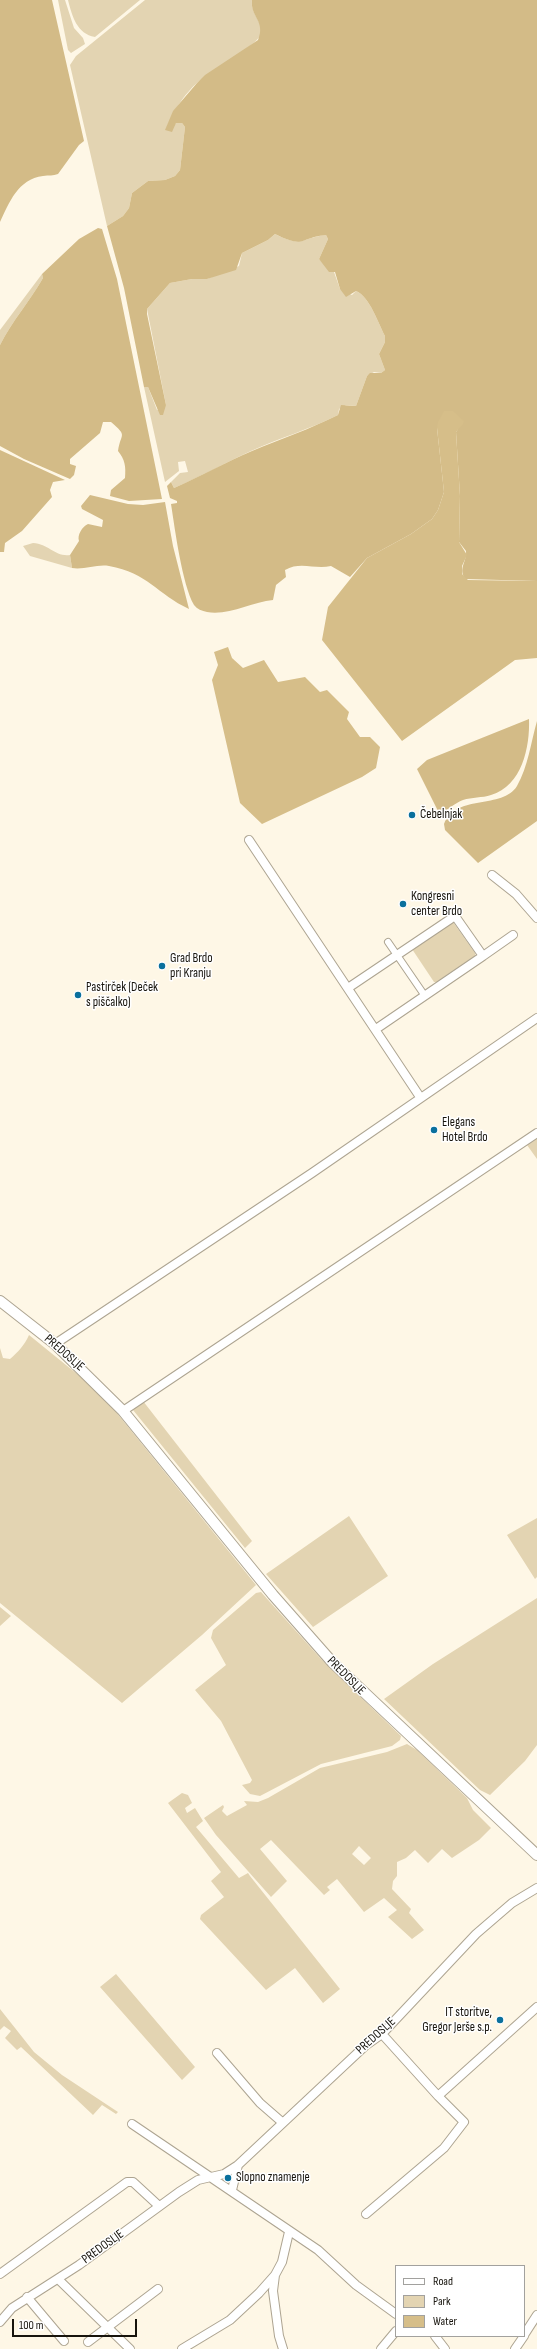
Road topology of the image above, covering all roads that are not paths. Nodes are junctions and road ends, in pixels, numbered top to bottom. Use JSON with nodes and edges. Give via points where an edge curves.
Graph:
{"nodes":[{"id":1,"x":249,"y":840,"type":"dead end"},
{"id":2,"x":492,"y":875,"type":"dead end"},
{"id":3,"x":537,"y":918,"type":"edge"},
{"id":4,"x":513,"y":935,"type":"dead end"},
{"id":5,"x":388,"y":942,"type":"dead end"},
{"id":6,"x":398,"y":955,"type":"junction"},
{"id":7,"x":484,"y":956,"type":"junction"},
{"id":8,"x":348,"y":988,"type":"junction"},
{"id":9,"x":425,"y":996,"type":"junction"},
{"id":10,"x":537,"y":1018,"type":"edge"},
{"id":11,"x":376,"y":1029,"type":"junction"},
{"id":12,"x":420,"y":1097,"type":"junction"},
{"id":13,"x":537,"y":1134,"type":"edge"},
{"id":14,"x":0,"y":1301,"type":"edge"},
{"id":15,"x":55,"y":1344,"type":"junction"},
{"id":16,"x":124,"y":1411,"type":"junction"},
{"id":17,"x":537,"y":1855,"type":"edge"},
{"id":18,"x":537,"y":1888,"type":"edge"},
{"id":19,"x":537,"y":2007,"type":"edge"},
{"id":20,"x":382,"y":2034,"type":"junction"},
{"id":21,"x":217,"y":2053,"type":"dead end"},
{"id":22,"x":438,"y":2096,"type":"junction"},
{"id":23,"x":283,"y":2123,"type":"junction"},
{"id":24,"x":132,"y":2124,"type":"dead end"},
{"id":25,"x":238,"y":2165,"type":"junction"},
{"id":26,"x":210,"y":2176,"type":"junction"},
{"id":27,"x":232,"y":2190,"type":"junction"},
{"id":28,"x":159,"y":2206,"type":"junction"},
{"id":29,"x":366,"y":2214,"type":"dead end"},
{"id":30,"x":289,"y":2232,"type":"junction"},
{"id":31,"x":0,"y":2274,"type":"edge"},
{"id":32,"x":275,"y":2275,"type":"junction"},
{"id":33,"x":58,"y":2280,"type":"junction"},
{"id":34,"x":158,"y":2289,"type":"dead end"},
{"id":35,"x":28,"y":2297,"type":"junction"},
{"id":36,"x":395,"y":2313,"type":"edge"},
{"id":37,"x":537,"y":2315,"type":"edge"},
{"id":38,"x":0,"y":2322,"type":"edge"},
{"id":39,"x":107,"y":2327,"type":"junction"},
{"id":40,"x":395,"y":2332,"type":"edge"},
{"id":41,"x":525,"y":2334,"type":"edge"},
{"id":42,"x":436,"y":2337,"type":"edge"},
{"id":43,"x":523,"y":2337,"type":"edge"},
{"id":44,"x":64,"y":2341,"type":"dead end"},
{"id":45,"x":88,"y":2342,"type":"dead end"},
{"id":46,"x":130,"y":2349,"type":"edge"},
{"id":47,"x":182,"y":2349,"type":"edge"},
{"id":48,"x":283,"y":2349,"type":"edge"},
{"id":49,"x":382,"y":2349,"type":"edge"},
{"id":50,"x":445,"y":2349,"type":"edge"},
{"id":51,"x":515,"y":2349,"type":"edge"}],
"edges":[{"from":1,"to":8,"type":"street"},
{"from":2,"to":3,"type":"street","via":[[516,894]]},
{"from":4,"to":7,"type":"street"},
{"from":5,"to":6,"type":"street"},
{"from":6,"to":7,"type":"street","via":[[455,916]]},
{"from":6,"to":8,"type":"street"},
{"from":6,"to":9,"type":"street"},
{"from":7,"to":9,"type":"street"},
{"from":8,"to":11,"type":"street"},
{"from":9,"to":11,"type":"street"},
{"from":10,"to":12,"type":"street"},
{"from":11,"to":12,"type":"street"},
{"from":12,"to":15,"type":"street","via":[[312,1173]]},
{"from":13,"to":16,"type":"street"},
{"from":14,"to":15,"type":"street","name":"PREDOSLJE"},
{"from":15,"to":16,"type":"street","name":"PREDOSLJE"},
{"from":16,"to":17,"type":"street","name":"PREDOSLJE","via":[[273,1595],[332,1662]]},
{"from":18,"to":20,"type":"street","name":"PREDOSLJE","via":[[512,1904],[476,1934]]},
{"from":19,"to":22,"type":"street"},
{"from":20,"to":22,"type":"street"},
{"from":20,"to":23,"type":"street","name":"PREDOSLJE","via":[[364,2046]]},
{"from":21,"to":23,"type":"street","via":[[260,2103]]},
{"from":22,"to":29,"type":"street","via":[[464,2122],[444,2148]]},
{"from":23,"to":25,"type":"street","name":"PREDOSLJE"},
{"from":24,"to":26,"type":"street"},
{"from":25,"to":26,"type":"street","name":"PREDOSLJE","via":[[224,2174]]},
{"from":25,"to":27,"type":"street"},
{"from":26,"to":27,"type":"street"},
{"from":26,"to":28,"type":"street","name":"PREDOSLJE","via":[[198,2180]]},
{"from":27,"to":30,"type":"street"},
{"from":28,"to":31,"type":"street","via":[[133,2182],[127,2182]]},
{"from":28,"to":33,"type":"street","name":"PREDOSLJE"},
{"from":30,"to":32,"type":"street","via":[[282,2262]]},
{"from":30,"to":36,"type":"street","via":[[318,2250],[356,2284]]},
{"from":32,"to":47,"type":"street","via":[[230,2320]]},
{"from":32,"to":48,"type":"street","via":[[273,2291]]},
{"from":33,"to":35,"type":"street","name":"PREDOSLJE"},
{"from":33,"to":39,"type":"street"},
{"from":34,"to":39,"type":"street"},
{"from":35,"to":38,"type":"street","name":"PREDOSLJE","via":[[12,2308]]},
{"from":35,"to":44,"type":"street"},
{"from":37,"to":41,"type":"street"},
{"from":39,"to":45,"type":"street"},
{"from":39,"to":46,"type":"street"},
{"from":40,"to":49,"type":"street"},
{"from":42,"to":50,"type":"street"},
{"from":43,"to":51,"type":"street"}]}
